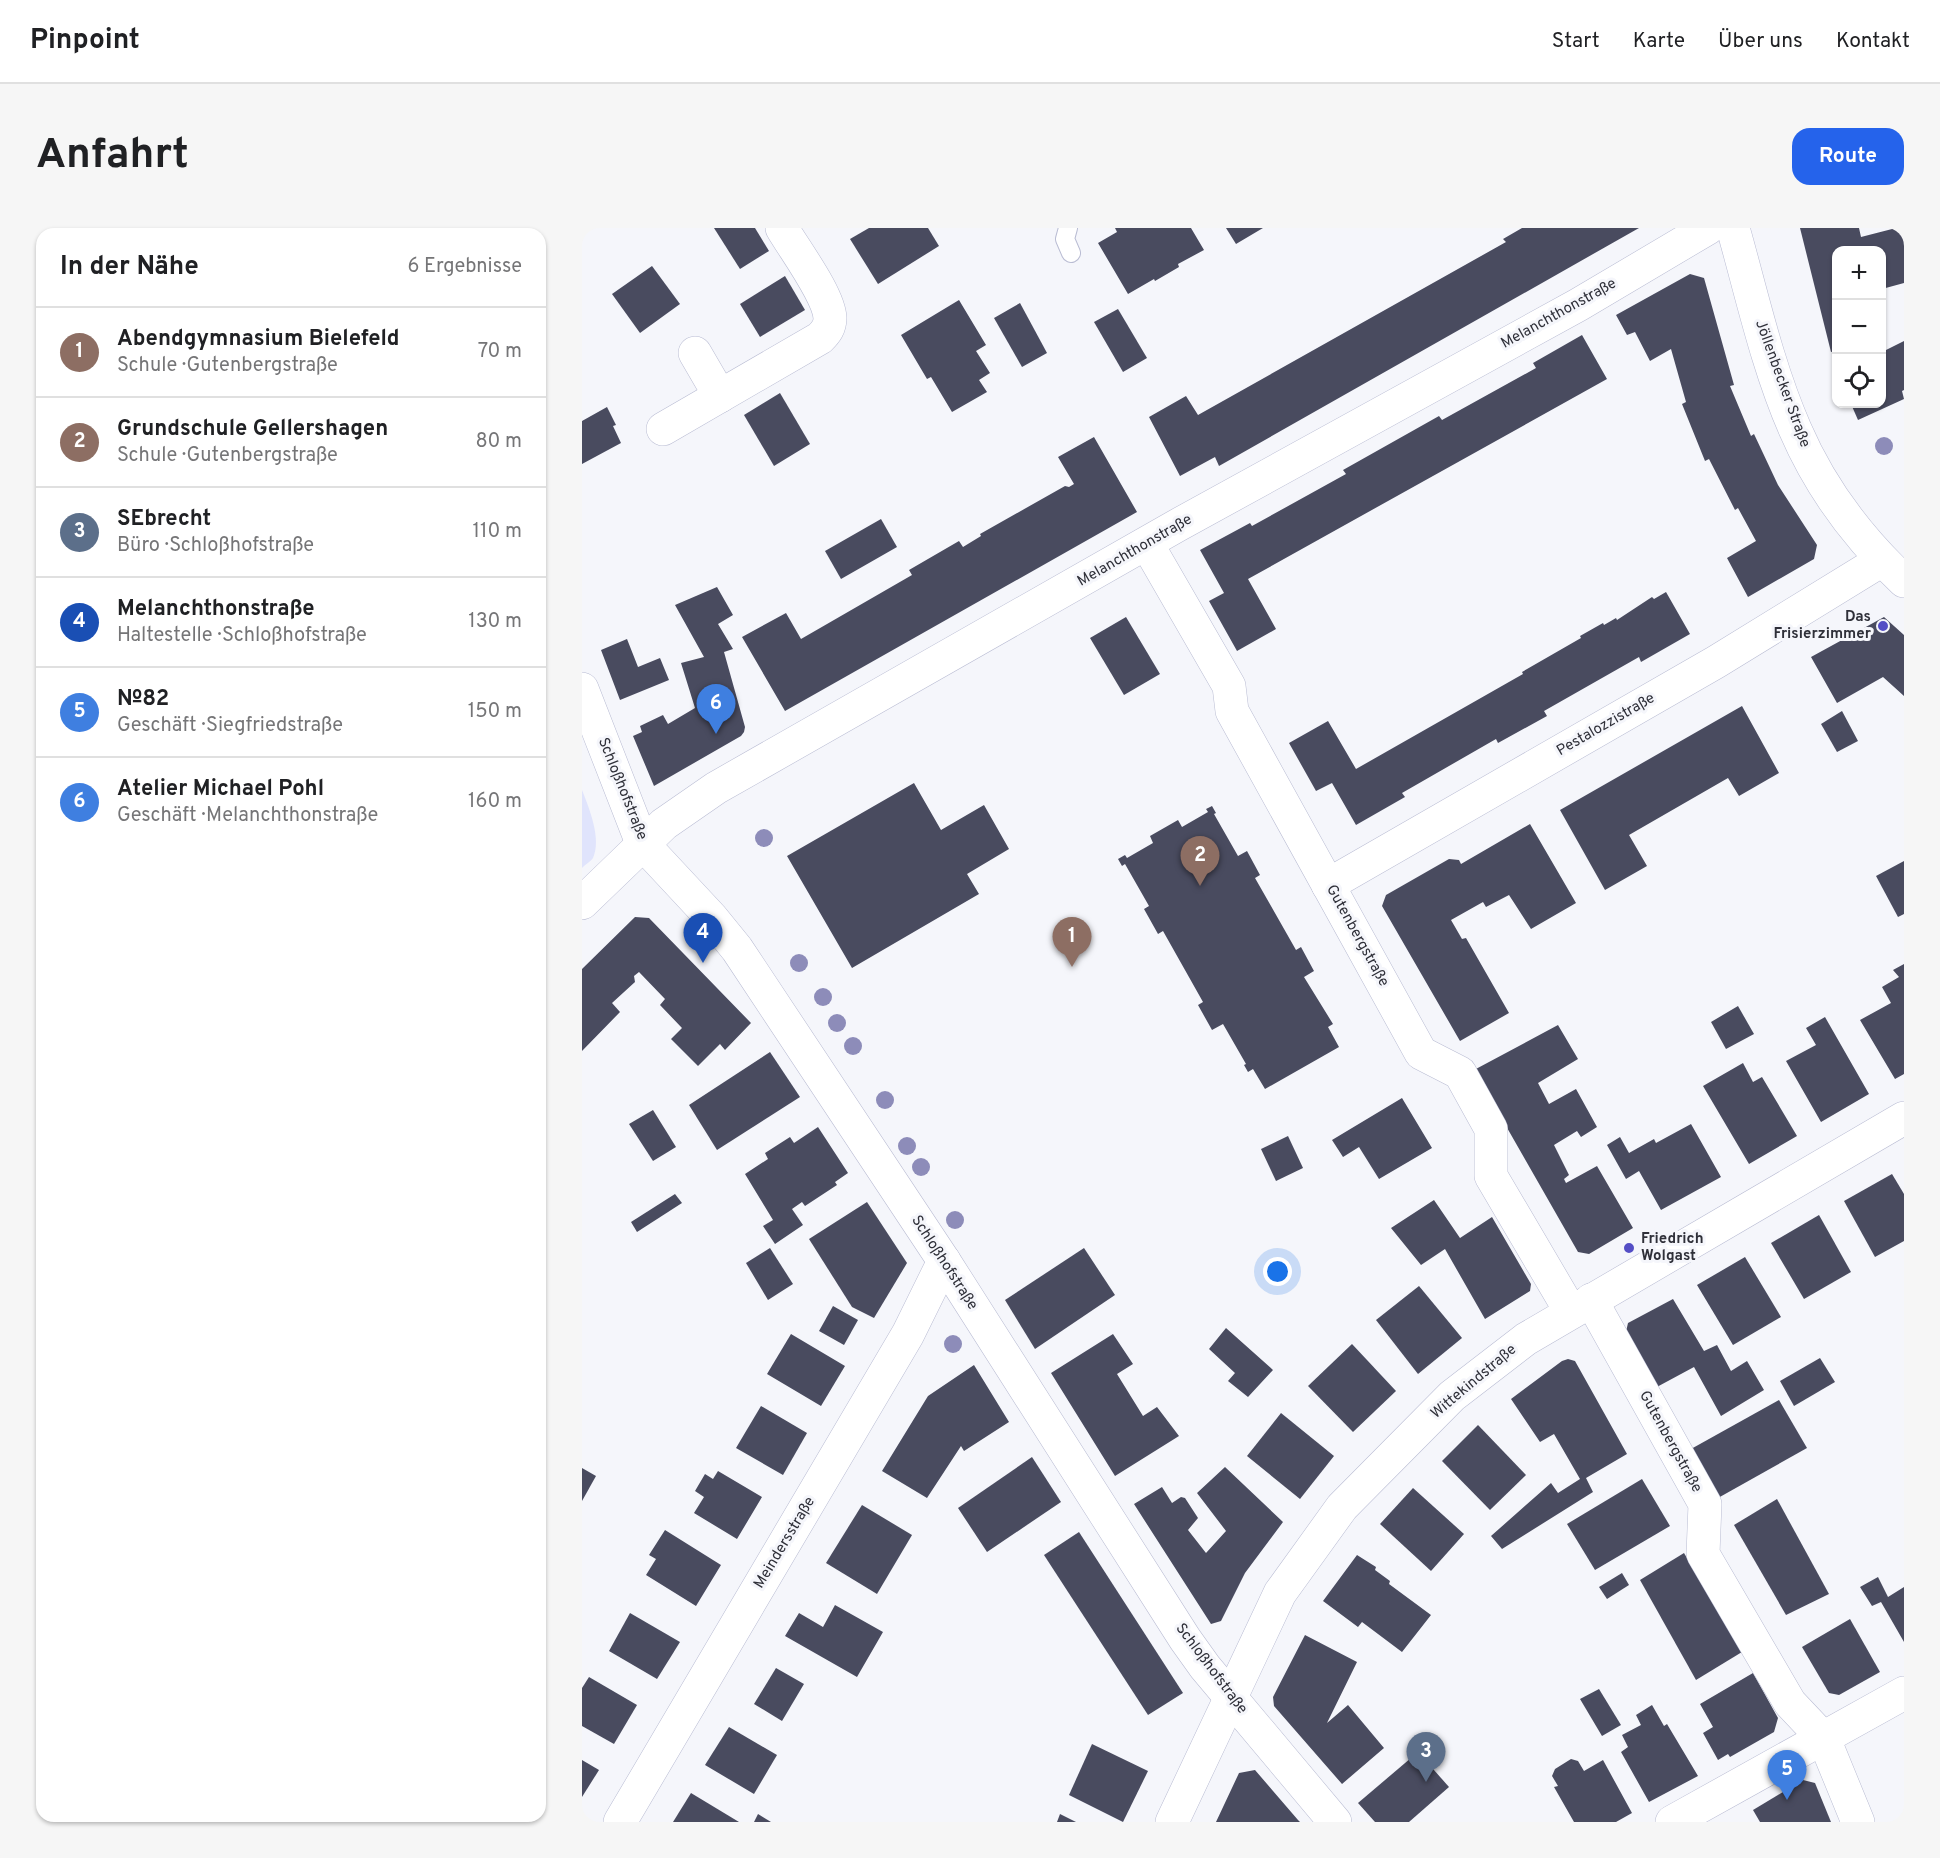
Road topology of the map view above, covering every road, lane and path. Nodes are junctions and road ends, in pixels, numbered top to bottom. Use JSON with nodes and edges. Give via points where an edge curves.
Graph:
{"nodes":[{"id":1,"x":782,"y":228,"type":"edge"},
{"id":2,"x":1068,"y":228,"type":"edge"},
{"id":3,"x":1708,"y":228,"type":"edge"},
{"id":4,"x":1733,"y":228,"type":"edge"},
{"id":5,"x":1071,"y":254,"type":"dead end"},
{"id":6,"x":694,"y":353,"type":"dead end"},
{"id":7,"x":720,"y":396,"type":"junction"},
{"id":8,"x":663,"y":429,"type":"dead end"},
{"id":9,"x":1147,"y":544,"type":"junction"},
{"id":10,"x":1893,"y":571,"type":"edge"},
{"id":11,"x":582,"y":690,"type":"edge"},
{"id":12,"x":642,"y":843,"type":"junction"},
{"id":13,"x":1328,"y":885,"type":"junction"},
{"id":14,"x":582,"y":903,"type":"edge"},
{"id":15,"x":1904,"y":1118,"type":"edge"},
{"id":16,"x":944,"y":1261,"type":"junction"},
{"id":17,"x":1581,"y":1306,"type":"junction"},
{"id":18,"x":1904,"y":1692,"type":"edge"},
{"id":19,"x":1231,"y":1698,"type":"junction"},
{"id":20,"x":1824,"y":1739,"type":"junction"},
{"id":21,"x":620,"y":1822,"type":"edge"},
{"id":22,"x":1172,"y":1822,"type":"edge"},
{"id":23,"x":1335,"y":1822,"type":"edge"},
{"id":24,"x":1672,"y":1822,"type":"edge"},
{"id":25,"x":1858,"y":1822,"type":"edge"}],
"edges":[{"from":1,"to":7,"type":"street","via":[[824,297],[830,320],[827,331]]},
{"from":2,"to":5,"type":"lane","via":[[1065,239]]},
{"from":3,"to":9,"type":"street","name":"Melanchthonstraße","via":[[1578,305]]},
{"from":4,"to":10,"type":"street","name":"Jöllenbecker Straße","via":[[1762,336],[1795,429],[1843,513]]},
{"from":6,"to":7,"type":"street"},
{"from":7,"to":8,"type":"street"},
{"from":9,"to":12,"type":"street","name":"Melanchthonstraße","via":[[716,788]]},
{"from":9,"to":13,"type":"street","name":"Gutenbergstraße","via":[[1229,686],[1232,711]]},
{"from":10,"to":13,"type":"street","name":"Pestalozzistraße","via":[[1716,662]]},
{"from":11,"to":12,"type":"street","name":"Schloßhofstraße"},
{"from":12,"to":14,"type":"street","name":"Melanchthonstraße"},
{"from":12,"to":16,"type":"street","name":"Schloßhofstraße","via":[[737,949]]},
{"from":13,"to":17,"type":"street","name":"Gutenbergstraße","via":[[1421,1053],[1460,1073],[1491,1129],[1491,1176]]},
{"from":15,"to":17,"type":"street","name":"Wittekindstraße"},
{"from":16,"to":19,"type":"street","name":"Schloßhofstraße","via":[[1185,1639]]},
{"from":16,"to":21,"type":"street","name":"Meindersstraße","via":[[908,1334]]},
{"from":17,"to":19,"type":"street","name":"Wittekindstraße","via":[[1526,1339],[1452,1396],[1342,1507],[1280,1593]]},
{"from":17,"to":20,"type":"street","name":"Gutenbergstraße","via":[[1705,1504],[1703,1554],[1790,1703]]},
{"from":18,"to":20,"type":"street"},
{"from":19,"to":22,"type":"street","name":"Wittekindstraße"},
{"from":19,"to":23,"type":"street","name":"Schloßhofstraße"},
{"from":20,"to":24,"type":"street"},
{"from":20,"to":25,"type":"street"}]}
